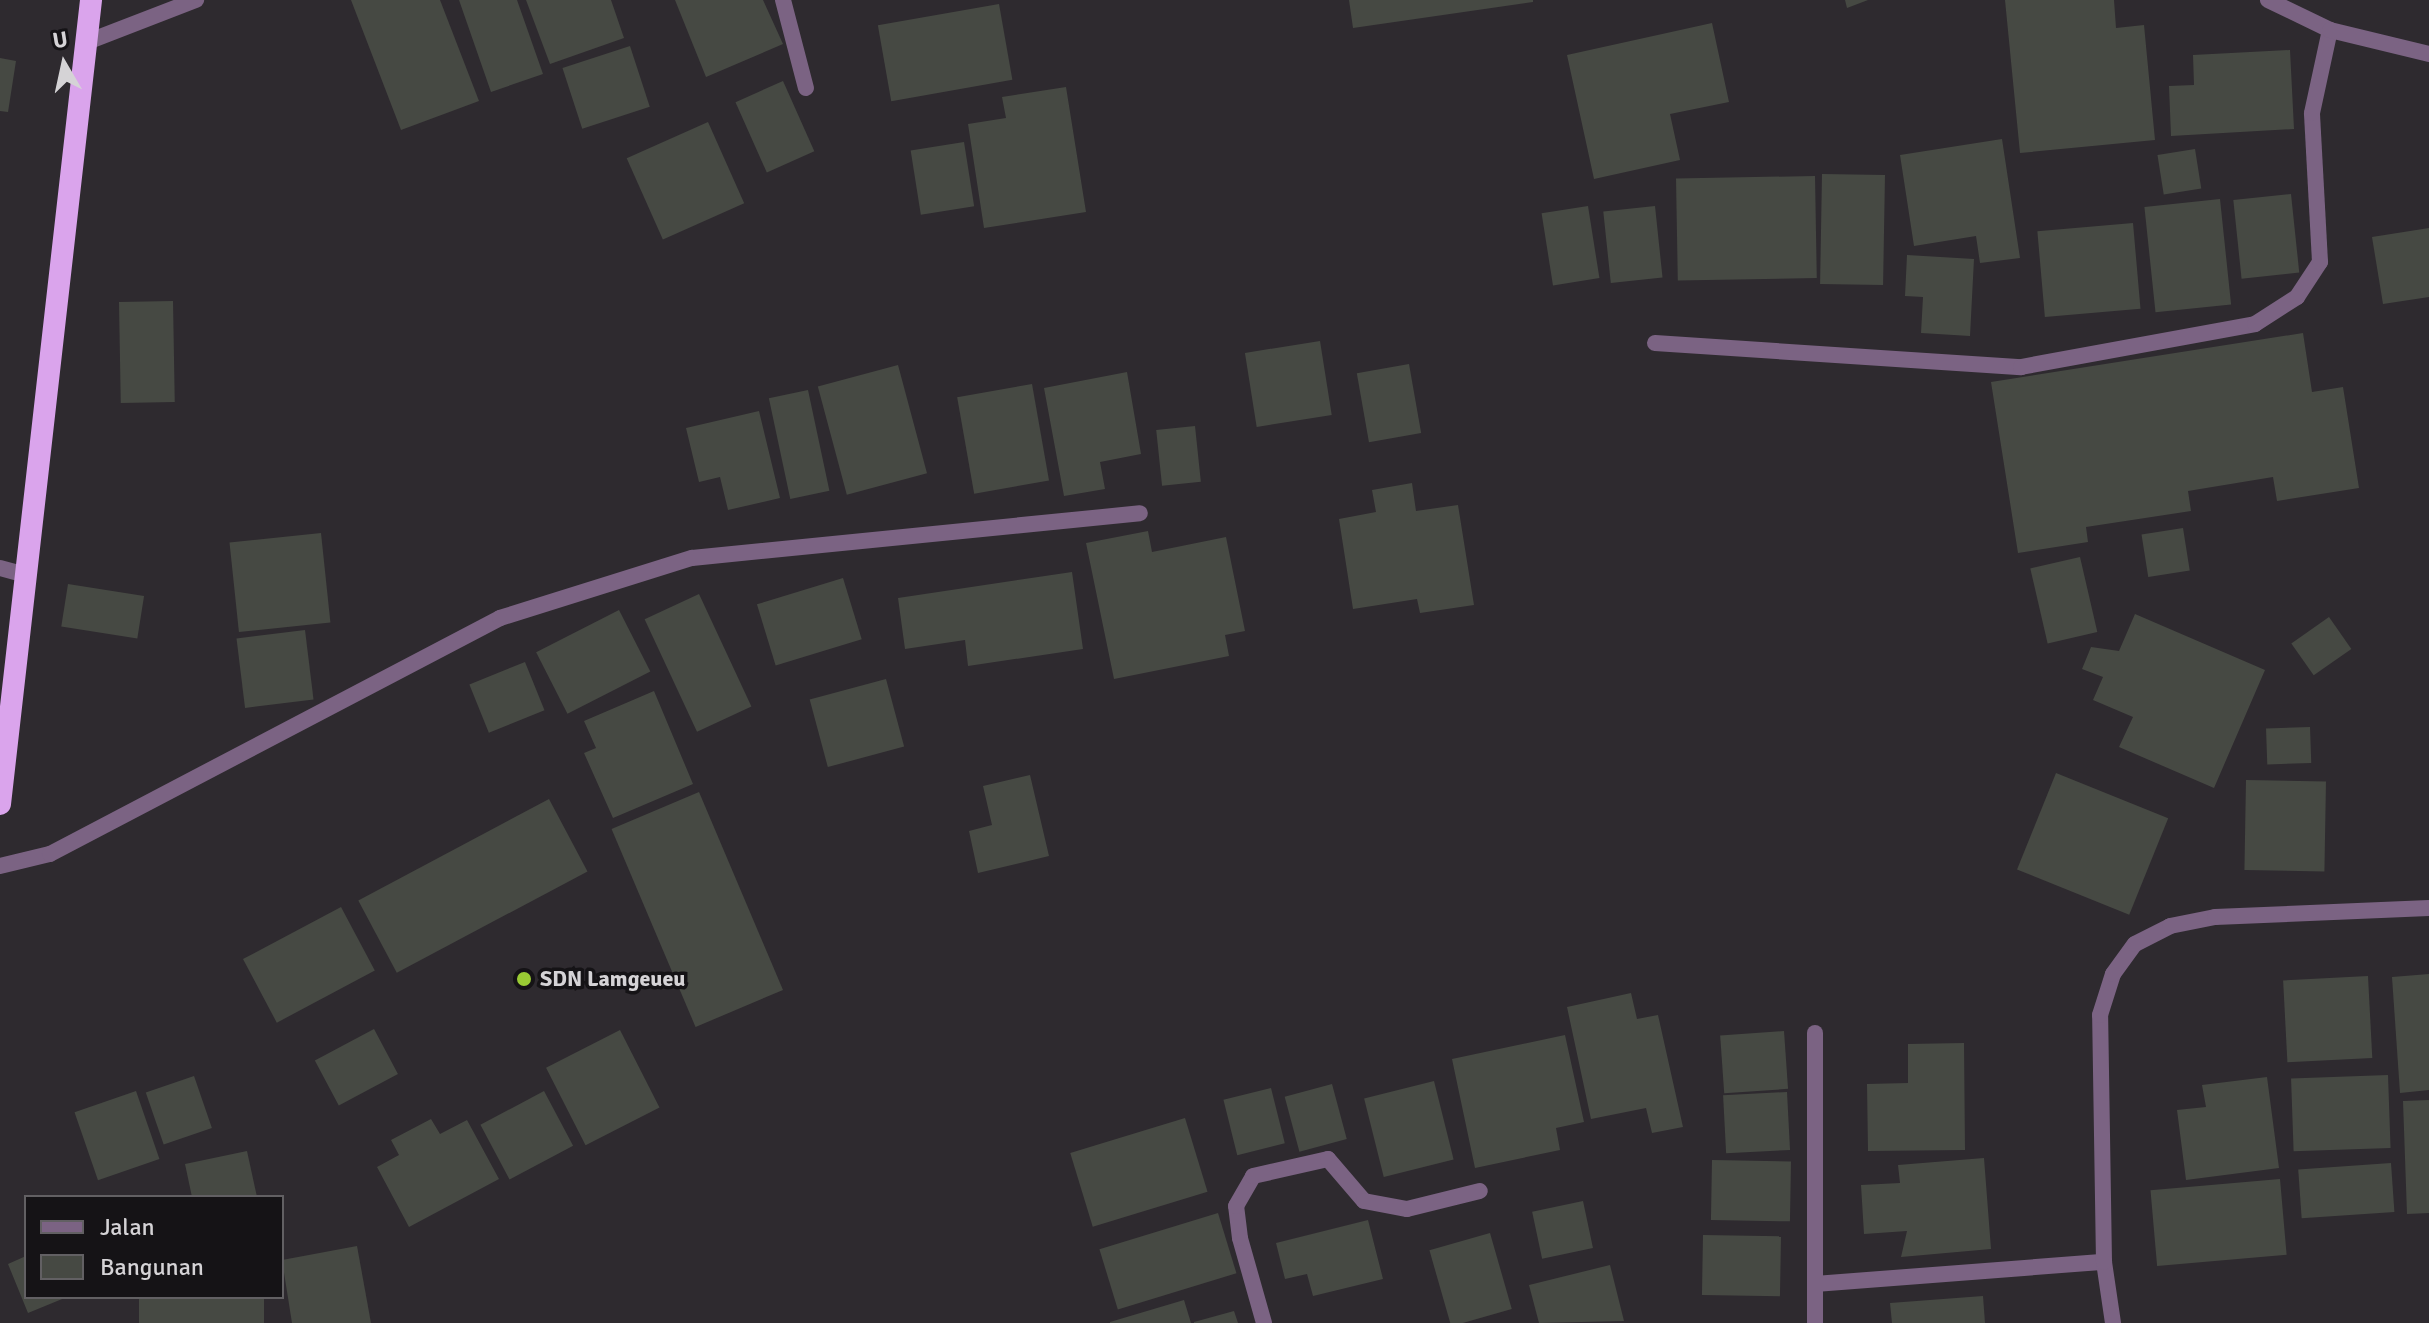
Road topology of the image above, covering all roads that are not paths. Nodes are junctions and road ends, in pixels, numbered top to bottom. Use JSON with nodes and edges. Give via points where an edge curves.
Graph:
{"nodes":[{"id":1,"x":91,"y":0,"type":"edge"},
{"id":2,"x":196,"y":0,"type":"edge"},
{"id":3,"x":783,"y":0,"type":"edge"},
{"id":4,"x":2268,"y":0,"type":"edge"},
{"id":5,"x":2330,"y":30,"type":"junction"},
{"id":6,"x":87,"y":42,"type":"junction"},
{"id":7,"x":2429,"y":54,"type":"edge"},
{"id":8,"x":806,"y":88,"type":"dead end"},
{"id":9,"x":1655,"y":343,"type":"dead end"},
{"id":10,"x":1140,"y":513,"type":"dead end"},
{"id":11,"x":0,"y":568,"type":"edge"},
{"id":12,"x":22,"y":574,"type":"junction"},
{"id":13,"x":0,"y":804,"type":"edge"},
{"id":14,"x":0,"y":866,"type":"edge"},
{"id":15,"x":2429,"y":908,"type":"edge"},
{"id":16,"x":1815,"y":1033,"type":"dead end"},
{"id":17,"x":1480,"y":1191,"type":"dead end"},
{"id":18,"x":2104,"y":1262,"type":"junction"},
{"id":19,"x":1815,"y":1284,"type":"junction"},
{"id":20,"x":1264,"y":1323,"type":"edge"},
{"id":21,"x":1815,"y":1323,"type":"edge"},
{"id":22,"x":2113,"y":1323,"type":"edge"}],
"edges":[{"from":1,"to":6,"type":"highway"},
{"from":2,"to":6,"type":"street"},
{"from":3,"to":8,"type":"street"},
{"from":4,"to":5,"type":"street"},
{"from":5,"to":7,"type":"street"},
{"from":5,"to":9,"type":"street","via":[[2312,113],[2320,262],[2297,297],[2255,324],[2021,367]]},
{"from":6,"to":12,"type":"highway"},
{"from":10,"to":14,"type":"street","via":[[692,558],[500,618],[50,854]]},
{"from":11,"to":12,"type":"street"},
{"from":12,"to":13,"type":"highway"},
{"from":15,"to":18,"type":"street","via":[[2215,917],[2170,926],[2135,944],[2113,974],[2100,1015]]},
{"from":16,"to":19,"type":"street"},
{"from":17,"to":20,"type":"street","via":[[1407,1209],[1364,1201],[1328,1159],[1253,1176],[1236,1206]]},
{"from":18,"to":19,"type":"street"},
{"from":18,"to":22,"type":"street"},
{"from":19,"to":21,"type":"street"}]}
